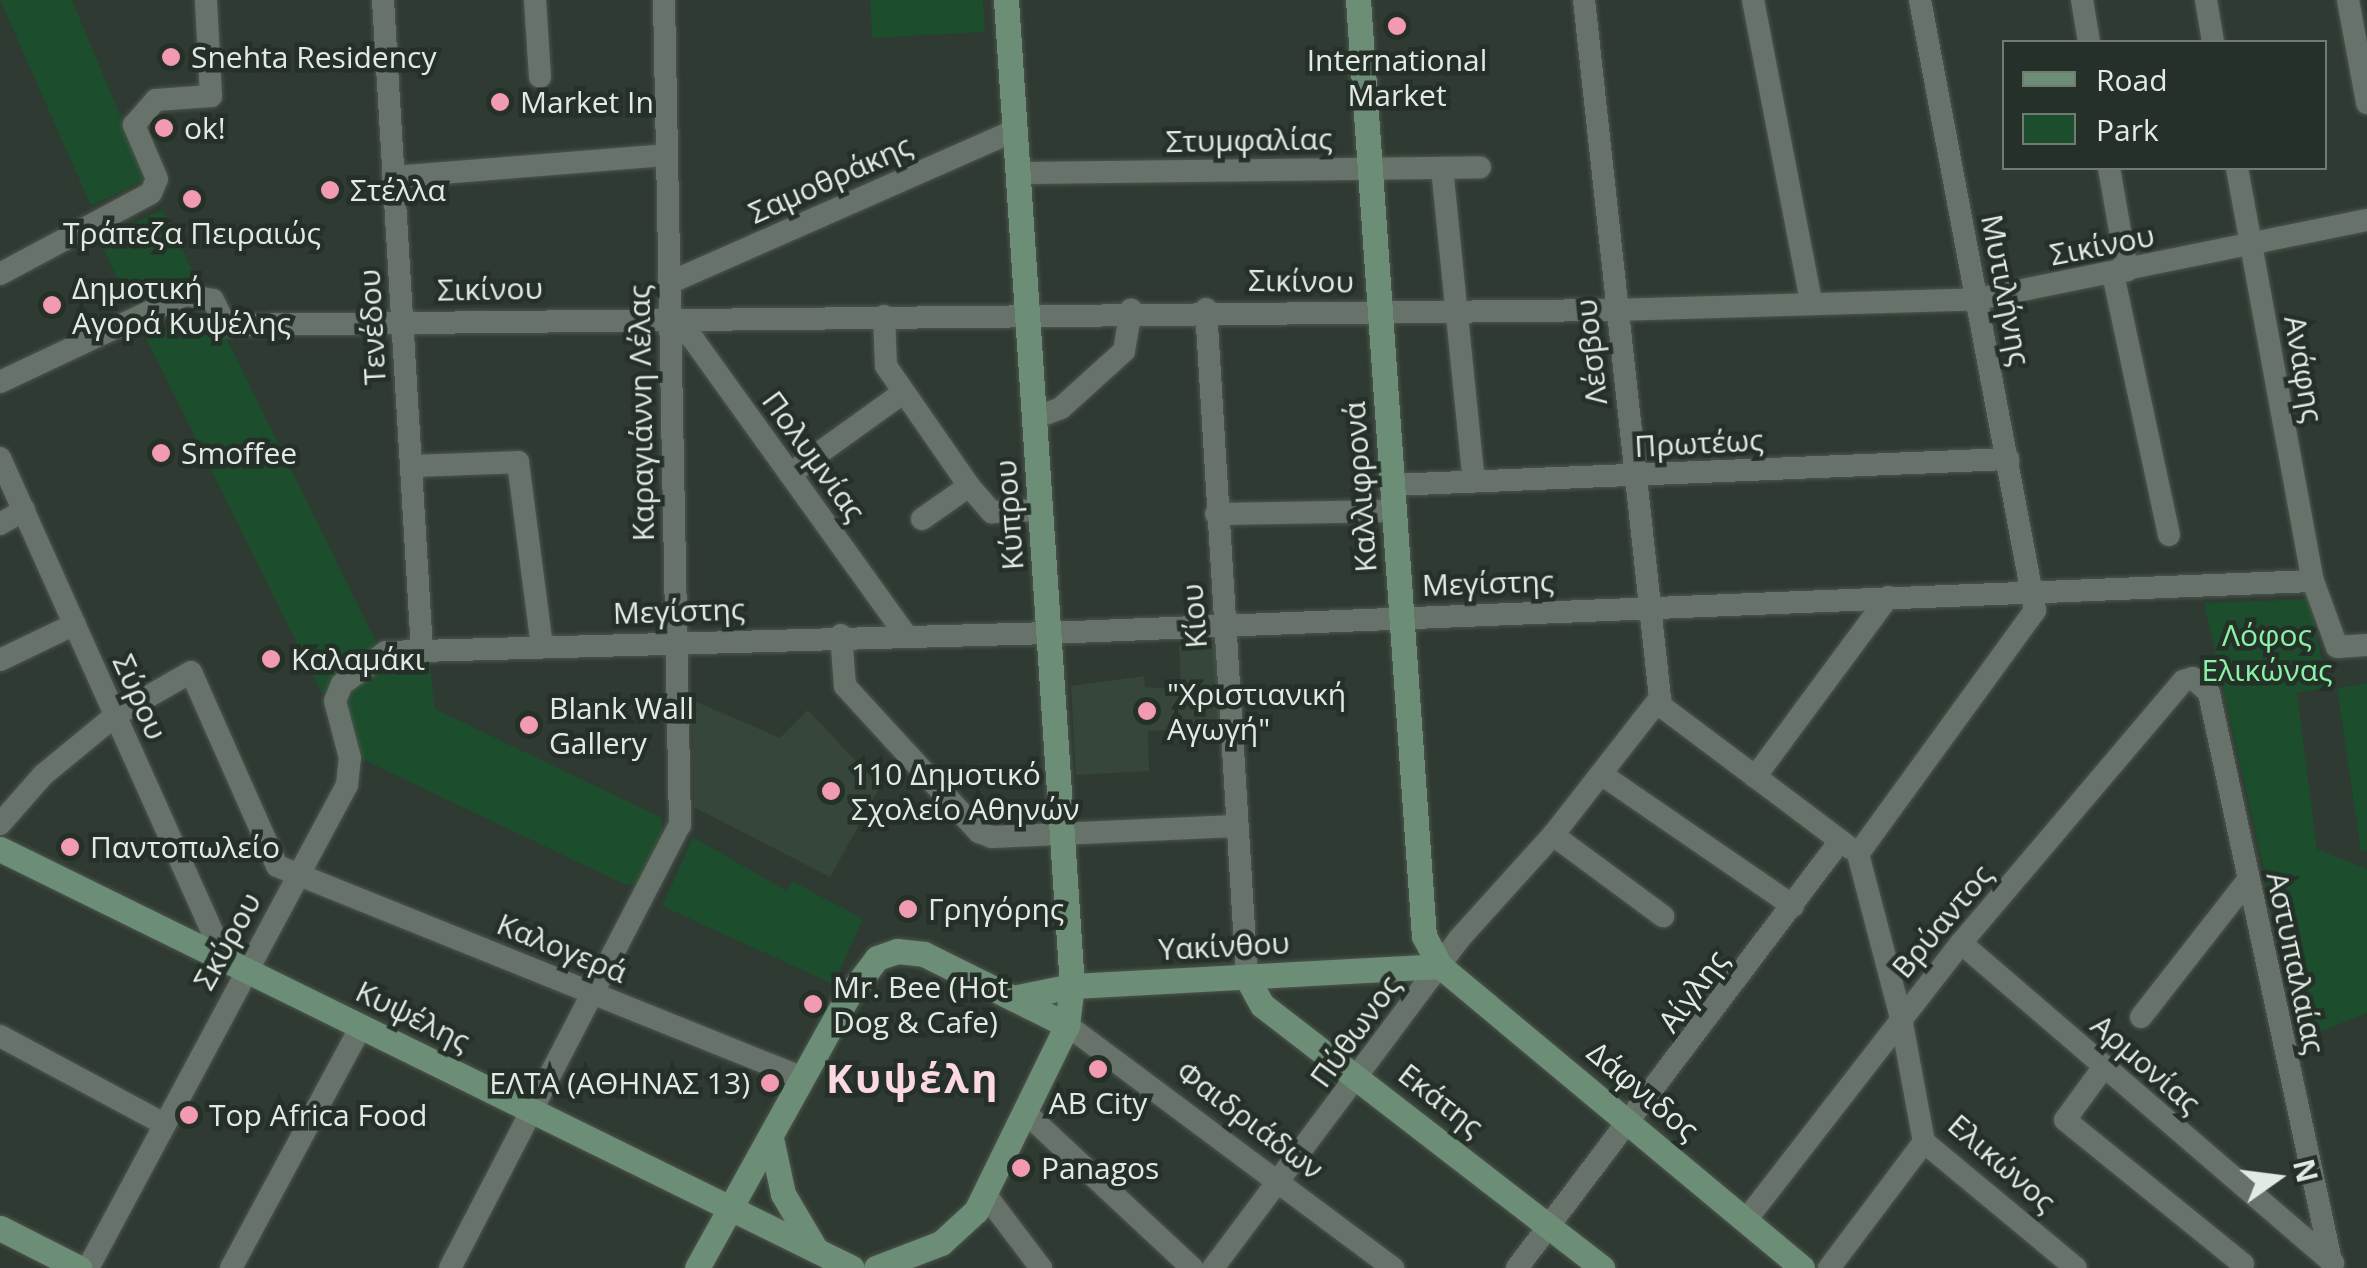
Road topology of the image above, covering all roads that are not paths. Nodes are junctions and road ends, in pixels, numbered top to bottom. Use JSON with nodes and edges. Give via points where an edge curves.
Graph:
{"nodes":[{"id":1,"x":206,"y":0,"type":"edge"},
{"id":2,"x":383,"y":0,"type":"edge"},
{"id":3,"x":535,"y":0,"type":"edge"},
{"id":4,"x":664,"y":0,"type":"edge"},
{"id":5,"x":1006,"y":0,"type":"edge"},
{"id":6,"x":1358,"y":0,"type":"edge"},
{"id":7,"x":1584,"y":0,"type":"edge"},
{"id":8,"x":1753,"y":0,"type":"edge"},
{"id":9,"x":1920,"y":0,"type":"edge"},
{"id":10,"x":2082,"y":0,"type":"edge"},
{"id":11,"x":2206,"y":0,"type":"edge"},
{"id":12,"x":2355,"y":9,"type":"edge"},
{"id":13,"x":2089,"y":40,"type":"edge"},
{"id":14,"x":2214,"y":40,"type":"edge"},
{"id":15,"x":540,"y":77,"type":"dead end"},
{"id":16,"x":2367,"y":103,"type":"edge"},
{"id":17,"x":1016,"y":130,"type":"junction"},
{"id":18,"x":666,"y":154,"type":"junction"},
{"id":19,"x":1480,"y":167,"type":"dead end"},
{"id":20,"x":1442,"y":168,"type":"junction"},
{"id":21,"x":1370,"y":169,"type":"junction"},
{"id":22,"x":2109,"y":170,"type":"edge"},
{"id":23,"x":2236,"y":170,"type":"edge"},
{"id":24,"x":1018,"y":173,"type":"junction"},
{"id":25,"x":394,"y":177,"type":"junction"},
{"id":26,"x":2367,"y":220,"type":"edge"},
{"id":27,"x":2251,"y":245,"type":"junction"},
{"id":28,"x":2120,"y":272,"type":"junction"},
{"id":29,"x":0,"y":274,"type":"edge"},
{"id":30,"x":669,"y":283,"type":"junction"},
{"id":31,"x":1978,"y":299,"type":"junction"},
{"id":32,"x":1812,"y":302,"type":"junction"},
{"id":33,"x":1131,"y":310,"type":"junction"},
{"id":34,"x":1206,"y":310,"type":"junction"},
{"id":35,"x":1618,"y":310,"type":"junction"},
{"id":36,"x":1380,"y":312,"type":"junction"},
{"id":37,"x":1455,"y":312,"type":"junction"},
{"id":38,"x":1028,"y":314,"type":"junction"},
{"id":39,"x":884,"y":316,"type":"junction"},
{"id":40,"x":670,"y":318,"type":"junction"},
{"id":41,"x":402,"y":320,"type":"junction"},
{"id":42,"x":0,"y":382,"type":"edge"},
{"id":43,"x":904,"y":392,"type":"junction"},
{"id":44,"x":1035,"y":418,"type":"junction"},
{"id":45,"x":0,"y":458,"type":"edge"},
{"id":46,"x":2008,"y":458,"type":"junction"},
{"id":47,"x":411,"y":466,"type":"junction"},
{"id":48,"x":790,"y":474,"type":"junction"},
{"id":49,"x":1634,"y":477,"type":"junction"},
{"id":50,"x":1474,"y":481,"type":"junction"},
{"id":51,"x":969,"y":486,"type":"junction"},
{"id":52,"x":1393,"y":498,"type":"junction"},
{"id":53,"x":24,"y":510,"type":"junction"},
{"id":54,"x":1041,"y":510,"type":"junction"},
{"id":55,"x":1216,"y":514,"type":"junction"},
{"id":56,"x":922,"y":519,"type":"dead end"},
{"id":57,"x":0,"y":524,"type":"edge"},
{"id":58,"x":2169,"y":535,"type":"dead end"},
{"id":59,"x":2313,"y":582,"type":"junction"},
{"id":60,"x":2034,"y":591,"type":"junction"},
{"id":61,"x":1888,"y":597,"type":"junction"},
{"id":62,"x":1648,"y":606,"type":"junction"},
{"id":63,"x":1401,"y":617,"type":"junction"},
{"id":64,"x":74,"y":624,"type":"junction"},
{"id":65,"x":1226,"y":626,"type":"junction"},
{"id":66,"x":904,"y":633,"type":"junction"},
{"id":67,"x":1050,"y":633,"type":"junction"},
{"id":68,"x":841,"y":635,"type":"junction"},
{"id":69,"x":676,"y":641,"type":"junction"},
{"id":70,"x":2367,"y":645,"type":"edge"},
{"id":71,"x":542,"y":646,"type":"junction"},
{"id":72,"x":422,"y":650,"type":"junction"},
{"id":73,"x":386,"y":652,"type":"joint"},
{"id":74,"x":0,"y":660,"type":"edge"},
{"id":75,"x":2201,"y":679,"type":"joint"},
{"id":76,"x":1659,"y":701,"type":"junction"},
{"id":77,"x":116,"y":715,"type":"junction"},
{"id":78,"x":1601,"y":774,"type":"junction"},
{"id":79,"x":1756,"y":777,"type":"junction"},
{"id":80,"x":0,"y":824,"type":"edge"},
{"id":81,"x":1236,"y":826,"type":"junction"},
{"id":82,"x":1063,"y":835,"type":"junction"},
{"id":83,"x":1553,"y":836,"type":"junction"},
{"id":84,"x":1849,"y":848,"type":"junction"},
{"id":85,"x":0,"y":849,"type":"edge"},
{"id":86,"x":298,"y":874,"type":"junction"},
{"id":87,"x":2248,"y":880,"type":"junction"},
{"id":88,"x":1793,"y":906,"type":"junction"},
{"id":89,"x":1663,"y":916,"type":"dead end"},
{"id":90,"x":1961,"y":943,"type":"junction"},
{"id":91,"x":235,"y":964,"type":"junction"},
{"id":92,"x":1440,"y":966,"type":"junction"},
{"id":93,"x":1247,"y":978,"type":"junction"},
{"id":94,"x":1072,"y":986,"type":"junction"},
{"id":95,"x":592,"y":993,"type":"junction"},
{"id":96,"x":1013,"y":998,"type":"junction"},
{"id":97,"x":2142,"y":1017,"type":"dead end"},
{"id":98,"x":1901,"y":1018,"type":"junction"},
{"id":99,"x":1067,"y":1025,"type":"junction"},
{"id":100,"x":361,"y":1026,"type":"junction"},
{"id":101,"x":0,"y":1036,"type":"edge"},
{"id":102,"x":2104,"y":1068,"type":"junction"},
{"id":103,"x":1356,"y":1076,"type":"junction"},
{"id":104,"x":804,"y":1078,"type":"junction"},
{"id":105,"x":532,"y":1110,"type":"junction"},
{"id":106,"x":1027,"y":1114,"type":"junction"},
{"id":107,"x":164,"y":1124,"type":"junction"},
{"id":108,"x":1632,"y":1124,"type":"junction"},
{"id":109,"x":771,"y":1138,"type":"junction"},
{"id":110,"x":1924,"y":1142,"type":"junction"},
{"id":111,"x":1282,"y":1181,"type":"junction"},
{"id":112,"x":985,"y":1194,"type":"junction"},
{"id":113,"x":730,"y":1208,"type":"junction"},
{"id":114,"x":1746,"y":1220,"type":"junction"},
{"id":115,"x":1549,"y":1223,"type":"junction"},
{"id":116,"x":0,"y":1228,"type":"edge"},
{"id":117,"x":816,"y":1250,"type":"junction"},
{"id":118,"x":930,"y":1259,"type":"edge"},
{"id":119,"x":2243,"y":1264,"type":"dead end"},
{"id":120,"x":2336,"y":1265,"type":"edge"},
{"id":121,"x":79,"y":1268,"type":"edge"},
{"id":122,"x":88,"y":1268,"type":"edge"},
{"id":123,"x":230,"y":1268,"type":"edge"},
{"id":124,"x":450,"y":1268,"type":"edge"},
{"id":125,"x":698,"y":1268,"type":"edge"},
{"id":126,"x":852,"y":1268,"type":"edge"},
{"id":127,"x":876,"y":1268,"type":"edge"},
{"id":128,"x":1041,"y":1268,"type":"edge"},
{"id":129,"x":1192,"y":1268,"type":"edge"},
{"id":130,"x":1213,"y":1268,"type":"edge"},
{"id":131,"x":1392,"y":1268,"type":"edge"},
{"id":132,"x":1517,"y":1268,"type":"edge"},
{"id":133,"x":1602,"y":1268,"type":"edge"},
{"id":134,"x":1802,"y":1268,"type":"edge"},
{"id":135,"x":1829,"y":1268,"type":"edge"},
{"id":136,"x":2076,"y":1268,"type":"edge"}],
"edges":[{"from":1,"to":29,"type":"street","via":[[211,96],[156,100],[134,125],[157,179],[152,193]]},
{"from":2,"to":25,"type":"street","name":"Τενέδου"},
{"from":3,"to":15,"type":"street"},
{"from":4,"to":18,"type":"street","name":"Καραγιάννη Λέλας"},
{"from":5,"to":17,"type":"street","name":"Κύπρου"},
{"from":6,"to":21,"type":"street","name":"Καλλιφρονά"},
{"from":7,"to":35,"type":"street","name":"Λέσβου"},
{"from":8,"to":32,"type":"street"},
{"from":9,"to":31,"type":"street","name":"Μυτιλήνης"},
{"from":10,"to":13,"type":"street"},
{"from":11,"to":14,"type":"street"},
{"from":12,"to":16,"type":"street"},
{"from":17,"to":24,"type":"street","name":"Κύπρου"},
{"from":17,"to":30,"type":"street","name":"Σαμοθράκης"},
{"from":18,"to":25,"type":"street"},
{"from":18,"to":30,"type":"street","name":"Καραγιάννη Λέλας"},
{"from":19,"to":20,"type":"street","name":"Στυμφαλίας"},
{"from":20,"to":21,"type":"street","name":"Στυμφαλίας"},
{"from":20,"to":37,"type":"street"},
{"from":21,"to":24,"type":"street","name":"Στυμφαλίας"},
{"from":21,"to":36,"type":"street","name":"Καλλιφρονά"},
{"from":22,"to":28,"type":"street"},
{"from":23,"to":27,"type":"street","name":"Ανάφης"},
{"from":24,"to":38,"type":"street","name":"Κύπρου"},
{"from":25,"to":41,"type":"street","name":"Τενέδου"},
{"from":26,"to":27,"type":"street","name":"Σικίνου"},
{"from":27,"to":28,"type":"street","name":"Σικίνου"},
{"from":27,"to":59,"type":"street","name":"Ανάφης"},
{"from":28,"to":31,"type":"street","name":"Σικίνου"},
{"from":28,"to":58,"type":"street"},
{"from":30,"to":40,"type":"street","name":"Καραγιάννη Λέλας"},
{"from":31,"to":32,"type":"street","name":"Σικίνου"},
{"from":31,"to":46,"type":"street","name":"Μυτιλήνης"},
{"from":32,"to":35,"type":"street","name":"Σικίνου"},
{"from":33,"to":34,"type":"street","name":"Σικίνου"},
{"from":33,"to":38,"type":"street","name":"Σικίνου"},
{"from":33,"to":44,"type":"street","via":[[1124,351],[1061,408]]},
{"from":34,"to":36,"type":"street","name":"Σικίνου"},
{"from":34,"to":55,"type":"street","name":"Κίου"},
{"from":35,"to":37,"type":"street","name":"Σικίνου"},
{"from":35,"to":49,"type":"street","name":"Λέσβου"},
{"from":36,"to":37,"type":"street","name":"Σικίνου"},
{"from":36,"to":52,"type":"street","name":"Καλλιφρονά"},
{"from":37,"to":50,"type":"street"},
{"from":38,"to":39,"type":"street","name":"Σικίνου"},
{"from":38,"to":44,"type":"street","name":"Κύπρου"},
{"from":39,"to":40,"type":"street","name":"Σικίνου"},
{"from":39,"to":43,"type":"street","via":[[884,360]]},
{"from":40,"to":41,"type":"street","name":"Σικίνου"},
{"from":40,"to":48,"type":"street","name":"Πολυμνίας","via":[[693,339]]},
{"from":40,"to":69,"type":"street","name":"Καραγιάννη Λέλας"},
{"from":41,"to":42,"type":"street","name":"Σικίνου","via":[[225,325],[213,300],[186,295]]},
{"from":41,"to":47,"type":"street","name":"Τενέδου"},
{"from":43,"to":48,"type":"street"},
{"from":43,"to":51,"type":"street"},
{"from":44,"to":54,"type":"street","name":"Κύπρου"},
{"from":45,"to":53,"type":"street","name":"Σύρου"},
{"from":46,"to":49,"type":"street","name":"Πρωτέως"},
{"from":46,"to":60,"type":"street","name":"Μυτιλήνης"},
{"from":47,"to":71,"type":"street","via":[[518,462]]},
{"from":47,"to":72,"type":"street","name":"Τενέδου"},
{"from":48,"to":66,"type":"street","name":"Πολυμνίας"},
{"from":49,"to":50,"type":"street","name":"Πρωτέως"},
{"from":49,"to":62,"type":"street","name":"Λέσβου"},
{"from":50,"to":52,"type":"street","name":"Πρωτέως"},
{"from":51,"to":54,"type":"street","via":[[992,512]]},
{"from":51,"to":56,"type":"street"},
{"from":52,"to":55,"type":"street","name":"Πρωτέως"},
{"from":52,"to":63,"type":"street","name":"Καλλιφρονά"},
{"from":53,"to":57,"type":"street"},
{"from":53,"to":64,"type":"street","name":"Σύρου"},
{"from":54,"to":67,"type":"street","name":"Κύπρου"},
{"from":55,"to":65,"type":"street","name":"Κίου"},
{"from":59,"to":60,"type":"street","name":"Μεγίστης"},
{"from":59,"to":70,"type":"street","via":[[2337,647]]},
{"from":60,"to":61,"type":"street","name":"Μεγίστης"},
{"from":60,"to":84,"type":"street","name":"Αίγλης","via":[[2035,610],[2023,634]]},
{"from":61,"to":62,"type":"street","name":"Μεγίστης"},
{"from":61,"to":79,"type":"street"},
{"from":62,"to":63,"type":"street","name":"Μεγίστης"},
{"from":62,"to":76,"type":"street","name":"Λέσβου"},
{"from":63,"to":65,"type":"street","name":"Μεγίστης"},
{"from":63,"to":92,"type":"street","name":"Καλλιφρονά","via":[[1420,921]]},
{"from":64,"to":74,"type":"street"},
{"from":64,"to":77,"type":"street","name":"Σύρου"},
{"from":65,"to":67,"type":"street","name":"Μεγίστης"},
{"from":65,"to":81,"type":"street","name":"Κίου"},
{"from":66,"to":67,"type":"street","name":"Μεγίστης"},
{"from":66,"to":68,"type":"street","name":"Μεγίστης"},
{"from":67,"to":82,"type":"street","name":"Κύπρου"},
{"from":68,"to":69,"type":"street","name":"Μεγίστης"},
{"from":68,"to":82,"type":"street","via":[[846,686],[979,832]]},
{"from":69,"to":71,"type":"street","name":"Μεγίστης"},
{"from":69,"to":95,"type":"street","name":"Καραγιάννη Λέλας","via":[[680,825]]},
{"from":71,"to":72,"type":"street","name":"Μεγίστης"},
{"from":72,"to":73,"type":"street","name":"Μεγίστης"},
{"from":73,"to":86,"type":"street","name":"Σκύρου","via":[[342,684],[335,701],[350,758],[347,785]]},
{"from":75,"to":87,"type":"street","name":"Αστυπαλαίας"},
{"from":75,"to":90,"type":"street","name":"Βρύαντος","via":[[2183,681]]},
{"from":76,"to":78,"type":"street","name":"Πύθωνος"},
{"from":76,"to":79,"type":"street"},
{"from":77,"to":80,"type":"street","via":[[43,775]]},
{"from":77,"to":86,"type":"street","via":[[191,672],[277,866]]},
{"from":77,"to":91,"type":"street","name":"Σύρου"},
{"from":78,"to":83,"type":"street","name":"Πύθωνος"},
{"from":78,"to":88,"type":"street"},
{"from":79,"to":84,"type":"street"},
{"from":81,"to":82,"type":"street"},
{"from":81,"to":93,"type":"street","name":"Κίου"},
{"from":82,"to":94,"type":"street","name":"Κύπρου"},
{"from":83,"to":89,"type":"street"},
{"from":83,"to":92,"type":"street","name":"Πύθωνος"},
{"from":84,"to":88,"type":"street","name":"Αίγλης"},
{"from":84,"to":98,"type":"street","name":"Ελικώνος"},
{"from":85,"to":91,"type":"street","name":"Κυψέλης"},
{"from":86,"to":91,"type":"street","name":"Σκύρου"},
{"from":86,"to":95,"type":"street","name":"Καλογερά"},
{"from":87,"to":97,"type":"street"},
{"from":87,"to":120,"type":"street","name":"Αστυπαλαίας"},
{"from":88,"to":108,"type":"street","name":"Αίγλης"},
{"from":90,"to":98,"type":"street","name":"Βρύαντος"},
{"from":90,"to":102,"type":"street","name":"Αρμονίας"},
{"from":91,"to":100,"type":"street","name":"Κυψέλης"},
{"from":91,"to":107,"type":"street","name":"Σκύρου"},
{"from":92,"to":93,"type":"street","name":"Υακίνθου"},
{"from":92,"to":103,"type":"street","name":"Πύθωνος"},
{"from":92,"to":108,"type":"street","name":"Δάφνιδος"},
{"from":93,"to":94,"type":"street","name":"Υακίνθου"},
{"from":93,"to":103,"type":"street","name":"Εκάτης","via":[[1262,1005]]},
{"from":94,"to":96,"type":"street","name":"Υακίνθου"},
{"from":94,"to":99,"type":"street","name":"Κύπρου"},
{"from":95,"to":104,"type":"street","name":"Καλογερά"},
{"from":95,"to":105,"type":"street"},
{"from":96,"to":99,"type":"street"},
{"from":96,"to":104,"type":"street","via":[[924,954],[884,955],[860,975]]},
{"from":98,"to":110,"type":"street","name":"Ελικώνος"},
{"from":98,"to":114,"type":"street","name":"Βρύαντος"},
{"from":99,"to":106,"type":"street","name":"Κύπρου"},
{"from":99,"to":111,"type":"street","name":"Φαιδριάδων"},
{"from":100,"to":105,"type":"street","name":"Κυψέλης"},
{"from":100,"to":123,"type":"street"},
{"from":101,"to":107,"type":"street"},
{"from":102,"to":119,"type":"street","via":[[2065,1120]]},
{"from":102,"to":120,"type":"street","name":"Αρμονίας"},
{"from":103,"to":111,"type":"street","name":"Πύθωνος"},
{"from":103,"to":115,"type":"street","name":"Εκάτης"},
{"from":104,"to":109,"type":"street"},
{"from":105,"to":113,"type":"street","name":"Κυψέλης"},
{"from":105,"to":124,"type":"street"},
{"from":106,"to":112,"type":"street","name":"Κύπρου"},
{"from":106,"to":129,"type":"street"},
{"from":107,"to":122,"type":"street","name":"Σκύρου"},
{"from":108,"to":114,"type":"street","name":"Δάφνιδος"},
{"from":108,"to":115,"type":"street","name":"Αίγλης"},
{"from":109,"to":113,"type":"street"},
{"from":109,"to":117,"type":"street","via":[[783,1194]]},
{"from":110,"to":135,"type":"street"},
{"from":110,"to":136,"type":"street","name":"Ελικώνος"},
{"from":111,"to":130,"type":"street","name":"Πύθωνος"},
{"from":111,"to":131,"type":"street","name":"Φαιδριάδων"},
{"from":112,"to":118,"type":"street","name":"Κύπρου"},
{"from":112,"to":128,"type":"street"},
{"from":113,"to":117,"type":"street","name":"Κυψέλης"},
{"from":113,"to":125,"type":"street"},
{"from":114,"to":134,"type":"street","name":"Δάφνιδος"},
{"from":115,"to":132,"type":"street","name":"Αίγλης"},
{"from":115,"to":133,"type":"street","name":"Εκάτης"},
{"from":116,"to":121,"type":"street"},
{"from":117,"to":126,"type":"street","name":"Κυψέλης"},
{"from":118,"to":127,"type":"street","name":"Κύπρου"}]}
